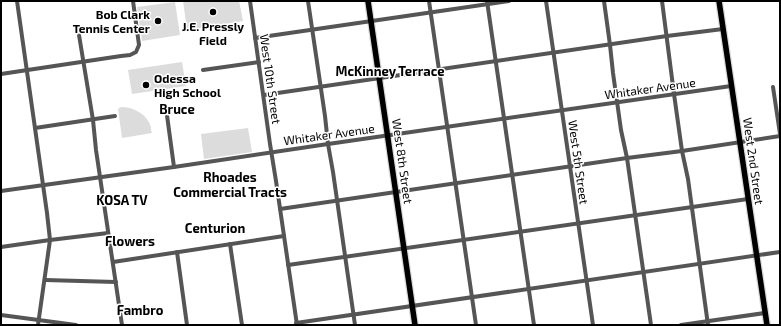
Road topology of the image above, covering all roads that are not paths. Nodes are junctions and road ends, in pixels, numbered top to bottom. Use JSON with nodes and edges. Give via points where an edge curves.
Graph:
{"nodes":[{"id":1,"x":17,"y":1,"type":"edge"},
{"id":2,"x":133,"y":1,"type":"edge"},
{"id":3,"x":250,"y":1,"type":"edge"},
{"id":4,"x":308,"y":1,"type":"edge"},
{"id":5,"x":368,"y":1,"type":"edge"},
{"id":6,"x":429,"y":1,"type":"edge"},
{"id":7,"x":509,"y":1,"type":"edge"},
{"id":8,"x":546,"y":1,"type":"edge"},
{"id":9,"x":604,"y":1,"type":"edge"},
{"id":10,"x":662,"y":1,"type":"edge"},
{"id":11,"x":719,"y":1,"type":"edge"},
{"id":12,"x":487,"y":3,"type":"edge"},
{"id":13,"x":431,"y":12,"type":"junction"},
{"id":14,"x":371,"y":21,"type":"junction"},
{"id":15,"x":723,"y":29,"type":"junction"},
{"id":16,"x":312,"y":30,"type":"junction"},
{"id":17,"x":79,"y":35,"type":"dead end"},
{"id":18,"x":667,"y":36,"type":"junction"},
{"id":19,"x":255,"y":38,"type":"junction"},
{"id":20,"x":610,"y":45,"type":"junction"},
{"id":21,"x":553,"y":53,"type":"junction"},
{"id":22,"x":496,"y":61,"type":"junction"},
{"id":23,"x":83,"y":62,"type":"junction"},
{"id":24,"x":259,"y":62,"type":"junction"},
{"id":25,"x":27,"y":70,"type":"junction"},
{"id":26,"x":203,"y":70,"type":"dead end"},
{"id":27,"x":439,"y":70,"type":"junction"},
{"id":28,"x":1,"y":74,"type":"edge"},
{"id":29,"x":379,"y":78,"type":"junction"},
{"id":30,"x":731,"y":86,"type":"junction"},
{"id":31,"x":320,"y":87,"type":"junction"},
{"id":32,"x":773,"y":87,"type":"dead end"},
{"id":33,"x":674,"y":94,"type":"junction"},
{"id":34,"x":264,"y":95,"type":"junction"},
{"id":35,"x":617,"y":102,"type":"junction"},
{"id":36,"x":166,"y":108,"type":"dead end"},
{"id":37,"x":561,"y":110,"type":"junction"},
{"id":38,"x":115,"y":116,"type":"dead end"},
{"id":39,"x":504,"y":119,"type":"junction"},
{"id":40,"x":93,"y":120,"type":"junction"},
{"id":41,"x":447,"y":127,"type":"junction"},
{"id":42,"x":35,"y":128,"type":"junction"},
{"id":43,"x":780,"y":135,"type":"edge"},
{"id":44,"x":388,"y":136,"type":"junction"},
{"id":45,"x":740,"y":142,"type":"junction"},
{"id":46,"x":328,"y":144,"type":"junction"},
{"id":47,"x":682,"y":151,"type":"junction"},
{"id":48,"x":271,"y":152,"type":"junction"},
{"id":49,"x":627,"y":158,"type":"junction"},
{"id":50,"x":174,"y":167,"type":"junction"},
{"id":51,"x":570,"y":167,"type":"junction"},
{"id":52,"x":512,"y":175,"type":"junction"},
{"id":53,"x":100,"y":177,"type":"junction"},
{"id":54,"x":456,"y":183,"type":"junction"},
{"id":55,"x":43,"y":185,"type":"junction"},
{"id":56,"x":1,"y":191,"type":"edge"},
{"id":57,"x":396,"y":192,"type":"junction"},
{"id":58,"x":748,"y":199,"type":"junction"},
{"id":59,"x":337,"y":200,"type":"junction"},
{"id":60,"x":692,"y":207,"type":"junction"},
{"id":61,"x":280,"y":209,"type":"junction"},
{"id":62,"x":635,"y":215,"type":"junction"},
{"id":63,"x":578,"y":224,"type":"junction"},
{"id":64,"x":521,"y":232,"type":"junction"},
{"id":65,"x":108,"y":233,"type":"junction"},
{"id":66,"x":284,"y":236,"type":"junction"},
{"id":67,"x":50,"y":240,"type":"junction"},
{"id":68,"x":464,"y":240,"type":"junction"},
{"id":69,"x":230,"y":244,"type":"junction"},
{"id":70,"x":1,"y":247,"type":"edge"},
{"id":71,"x":404,"y":249,"type":"junction"},
{"id":72,"x":177,"y":252,"type":"junction"},
{"id":73,"x":780,"y":252,"type":"edge"},
{"id":74,"x":757,"y":255,"type":"junction"},
{"id":75,"x":345,"y":257,"type":"junction"},
{"id":76,"x":113,"y":262,"type":"junction"},
{"id":77,"x":700,"y":264,"type":"junction"},
{"id":78,"x":288,"y":265,"type":"junction"},
{"id":79,"x":643,"y":272,"type":"junction"},
{"id":80,"x":45,"y":280,"type":"junction"},
{"id":81,"x":586,"y":280,"type":"junction"},
{"id":82,"x":116,"y":282,"type":"junction"},
{"id":83,"x":529,"y":289,"type":"junction"},
{"id":84,"x":472,"y":297,"type":"junction"},
{"id":85,"x":413,"y":306,"type":"junction"},
{"id":86,"x":765,"y":313,"type":"junction"},
{"id":87,"x":1,"y":315,"type":"edge"},
{"id":88,"x":353,"y":315,"type":"junction"},
{"id":89,"x":38,"y":323,"type":"edge"},
{"id":90,"x":708,"y":323,"type":"edge"},
{"id":91,"x":297,"y":324,"type":"edge"},
{"id":92,"x":76,"y":325,"type":"edge"},
{"id":93,"x":122,"y":325,"type":"edge"},
{"id":94,"x":187,"y":325,"type":"edge"},
{"id":95,"x":242,"y":325,"type":"edge"},
{"id":96,"x":355,"y":325,"type":"edge"},
{"id":97,"x":415,"y":325,"type":"edge"},
{"id":98,"x":476,"y":325,"type":"edge"},
{"id":99,"x":534,"y":325,"type":"edge"},
{"id":100,"x":592,"y":325,"type":"edge"},
{"id":101,"x":650,"y":325,"type":"edge"},
{"id":102,"x":681,"y":325,"type":"edge"},
{"id":103,"x":767,"y":325,"type":"edge"}],
"edges":[{"from":1,"to":25,"type":"street"},
{"from":2,"to":23,"type":"street","via":[[139,45],[136,52]]},
{"from":3,"to":19,"type":"street","name":"West 10th Street"},
{"from":4,"to":16,"type":"street"},
{"from":5,"to":14,"type":"main road","name":"West 8th Street"},
{"from":6,"to":13,"type":"street"},
{"from":7,"to":12,"type":"street"},
{"from":8,"to":21,"type":"street","name":"West 5th Street"},
{"from":9,"to":20,"type":"street"},
{"from":10,"to":18,"type":"street"},
{"from":11,"to":15,"type":"main road","name":"West 2nd Street"},
{"from":12,"to":13,"type":"street"},
{"from":12,"to":22,"type":"street"},
{"from":13,"to":14,"type":"street"},
{"from":13,"to":27,"type":"street"},
{"from":14,"to":16,"type":"street"},
{"from":14,"to":29,"type":"main road","name":"West 8th Street"},
{"from":15,"to":18,"type":"street"},
{"from":15,"to":30,"type":"main road","name":"West 2nd Street"},
{"from":16,"to":19,"type":"street"},
{"from":16,"to":31,"type":"street"},
{"from":17,"to":23,"type":"street"},
{"from":18,"to":20,"type":"street"},
{"from":18,"to":33,"type":"street"},
{"from":19,"to":24,"type":"street","name":"West 10th Street"},
{"from":20,"to":21,"type":"street"},
{"from":20,"to":35,"type":"street"},
{"from":21,"to":22,"type":"street"},
{"from":21,"to":37,"type":"street","name":"West 5th Street"},
{"from":22,"to":27,"type":"street"},
{"from":22,"to":39,"type":"street"},
{"from":23,"to":25,"type":"street"},
{"from":23,"to":40,"type":"street"},
{"from":24,"to":26,"type":"street"},
{"from":24,"to":34,"type":"street","name":"West 10th Street"},
{"from":25,"to":28,"type":"street"},
{"from":25,"to":42,"type":"street"},
{"from":27,"to":29,"type":"street"},
{"from":27,"to":41,"type":"street"},
{"from":29,"to":31,"type":"street"},
{"from":29,"to":44,"type":"main road","name":"West 8th Street"},
{"from":30,"to":33,"type":"street","name":"Whitaker Avenue"},
{"from":30,"to":45,"type":"main road","name":"West 2nd Street"},
{"from":31,"to":34,"type":"street"},
{"from":31,"to":46,"type":"street"},
{"from":32,"to":43,"type":"street"},
{"from":33,"to":35,"type":"street","name":"Whitaker Avenue"},
{"from":33,"to":47,"type":"street"},
{"from":34,"to":48,"type":"street","name":"West 10th Street"},
{"from":35,"to":37,"type":"street","name":"Whitaker Avenue"},
{"from":35,"to":49,"type":"street"},
{"from":36,"to":50,"type":"street"},
{"from":37,"to":39,"type":"street","name":"Whitaker Avenue"},
{"from":37,"to":51,"type":"street","name":"West 5th Street"},
{"from":38,"to":40,"type":"street"},
{"from":39,"to":41,"type":"street","name":"Whitaker Avenue"},
{"from":39,"to":52,"type":"street"},
{"from":40,"to":42,"type":"street"},
{"from":40,"to":53,"type":"street"},
{"from":41,"to":44,"type":"street","name":"Whitaker Avenue"},
{"from":41,"to":54,"type":"street"},
{"from":42,"to":55,"type":"street"},
{"from":43,"to":45,"type":"street"},
{"from":44,"to":46,"type":"street","name":"Whitaker Avenue"},
{"from":44,"to":57,"type":"main road","name":"West 8th Street"},
{"from":45,"to":47,"type":"street"},
{"from":45,"to":58,"type":"main road","name":"West 2nd Street"},
{"from":46,"to":48,"type":"street","name":"Whitaker Avenue"},
{"from":46,"to":59,"type":"street"},
{"from":47,"to":49,"type":"street"},
{"from":47,"to":60,"type":"street"},
{"from":48,"to":50,"type":"street","name":"Whitaker Avenue"},
{"from":48,"to":61,"type":"street","name":"West 10th Street"},
{"from":49,"to":51,"type":"street"},
{"from":49,"to":62,"type":"street"},
{"from":50,"to":53,"type":"street","name":"Whitaker Avenue"},
{"from":51,"to":52,"type":"street"},
{"from":51,"to":63,"type":"street","name":"West 5th Street"},
{"from":52,"to":54,"type":"street"},
{"from":52,"to":64,"type":"street"},
{"from":53,"to":55,"type":"street","name":"Whitaker Avenue"},
{"from":53,"to":65,"type":"street"},
{"from":54,"to":57,"type":"street"},
{"from":54,"to":68,"type":"street"},
{"from":55,"to":56,"type":"street","name":"Whitaker Avenue"},
{"from":55,"to":67,"type":"street"},
{"from":57,"to":59,"type":"street"},
{"from":57,"to":71,"type":"main road","name":"West 8th Street"},
{"from":58,"to":60,"type":"street"},
{"from":58,"to":74,"type":"main road","name":"West 2nd Street"},
{"from":59,"to":61,"type":"street"},
{"from":59,"to":75,"type":"street"},
{"from":60,"to":62,"type":"street"},
{"from":60,"to":77,"type":"street"},
{"from":61,"to":66,"type":"street","name":"West 10th Street"},
{"from":62,"to":63,"type":"street"},
{"from":62,"to":79,"type":"street"},
{"from":63,"to":64,"type":"street"},
{"from":63,"to":81,"type":"street","name":"West 5th Street"},
{"from":64,"to":68,"type":"street"},
{"from":64,"to":83,"type":"street"},
{"from":65,"to":67,"type":"street"},
{"from":65,"to":76,"type":"street"},
{"from":66,"to":69,"type":"street"},
{"from":66,"to":78,"type":"street","name":"West 10th Street"},
{"from":67,"to":70,"type":"street"},
{"from":67,"to":80,"type":"street"},
{"from":68,"to":71,"type":"street"},
{"from":68,"to":84,"type":"street"},
{"from":69,"to":72,"type":"street"},
{"from":69,"to":95,"type":"street"},
{"from":71,"to":75,"type":"street"},
{"from":71,"to":85,"type":"main road","name":"West 8th Street"},
{"from":72,"to":76,"type":"street"},
{"from":72,"to":94,"type":"street"},
{"from":73,"to":74,"type":"street"},
{"from":74,"to":77,"type":"street"},
{"from":74,"to":86,"type":"main road","name":"West 2nd Street"},
{"from":75,"to":78,"type":"street"},
{"from":75,"to":88,"type":"street"},
{"from":76,"to":82,"type":"street"},
{"from":77,"to":79,"type":"street"},
{"from":77,"to":90,"type":"street"},
{"from":78,"to":91,"type":"street","name":"West 10th Street"},
{"from":79,"to":81,"type":"street"},
{"from":79,"to":101,"type":"street"},
{"from":80,"to":82,"type":"street"},
{"from":80,"to":89,"type":"street"},
{"from":81,"to":83,"type":"street"},
{"from":81,"to":100,"type":"street","name":"West 5th Street"},
{"from":82,"to":93,"type":"street"},
{"from":83,"to":84,"type":"street"},
{"from":83,"to":99,"type":"street"},
{"from":84,"to":85,"type":"street"},
{"from":84,"to":98,"type":"street"},
{"from":85,"to":88,"type":"street"},
{"from":85,"to":97,"type":"main road","name":"West 8th Street"},
{"from":86,"to":90,"type":"street"},
{"from":86,"to":103,"type":"main road","name":"West 2nd Street"},
{"from":87,"to":89,"type":"street"},
{"from":88,"to":91,"type":"street"},
{"from":88,"to":96,"type":"street"},
{"from":89,"to":92,"type":"street"},
{"from":90,"to":102,"type":"street"}]}
